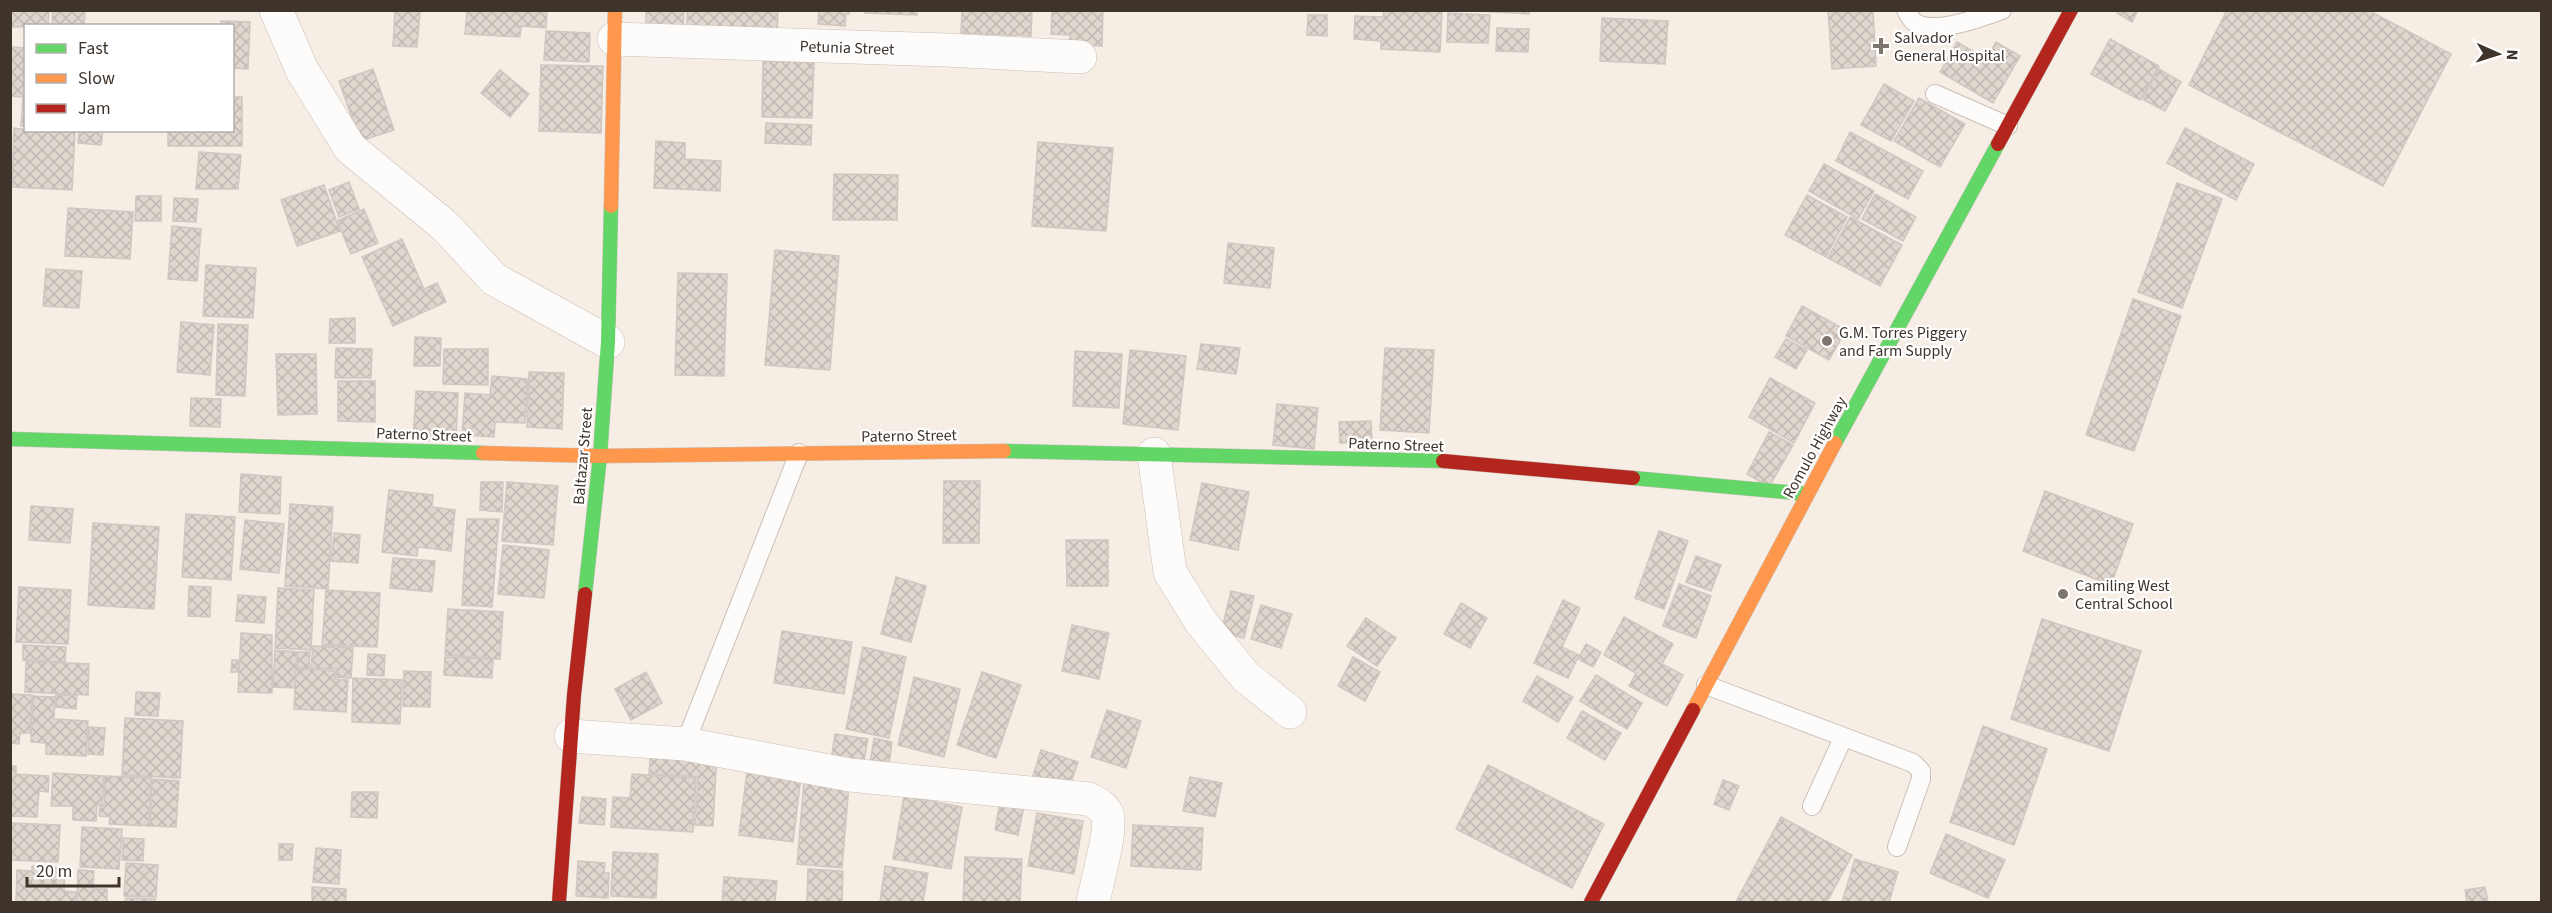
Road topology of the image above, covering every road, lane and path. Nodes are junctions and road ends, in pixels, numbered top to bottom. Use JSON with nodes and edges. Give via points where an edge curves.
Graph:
{"nodes":[{"id":1,"x":276,"y":10,"type":"edge"},
{"id":2,"x":1906,"y":10,"type":"edge"},
{"id":3,"x":2002,"y":10,"type":"edge"},
{"id":4,"x":2071,"y":10,"type":"edge"},
{"id":5,"x":614,"y":25,"type":"edge"},
{"id":6,"x":1080,"y":57,"type":"dead end"},
{"id":7,"x":1935,"y":94,"type":"dead end"},
{"id":8,"x":2008,"y":126,"type":"junction"},
{"id":9,"x":608,"y":342,"type":"junction"},
{"id":10,"x":10,"y":439,"type":"edge"},
{"id":11,"x":799,"y":453,"type":"junction"},
{"id":12,"x":1154,"y":454,"type":"junction"},
{"id":13,"x":600,"y":456,"type":"junction"},
{"id":14,"x":1807,"y":494,"type":"junction"},
{"id":15,"x":1706,"y":685,"type":"junction"},
{"id":16,"x":1290,"y":711,"type":"dead end"},
{"id":17,"x":571,"y":736,"type":"junction"},
{"id":18,"x":1843,"y":738,"type":"junction"},
{"id":19,"x":685,"y":744,"type":"junction"},
{"id":20,"x":1812,"y":806,"type":"dead end"},
{"id":21,"x":1897,"y":847,"type":"dead end"},
{"id":22,"x":559,"y":903,"type":"edge"},
{"id":23,"x":1093,"y":903,"type":"edge"},
{"id":24,"x":1591,"y":903,"type":"edge"}],
"edges":[{"from":1,"to":9,"type":"street","via":[[302,70],[350,148],[445,226],[494,279]]},
{"from":2,"to":3,"type":"lane","via":[[1915,22],[1930,26],[1956,25]]},
{"from":4,"to":8,"type":"main road","name":"Romulo Highway"},
{"from":5,"to":6,"type":"street","name":"Petunia Street"},
{"from":5,"to":9,"type":"main road","name":"Baltazar Street"},
{"from":7,"to":8,"type":"lane"},
{"from":8,"to":14,"type":"main road","name":"Romulo Highway"},
{"from":9,"to":13,"type":"main road","name":"Baltazar Street"},
{"from":10,"to":13,"type":"main road","name":"Paterno Street"},
{"from":11,"to":12,"type":"main road","name":"Paterno Street","via":[[1043,450]]},
{"from":11,"to":13,"type":"main road","name":"Paterno Street"},
{"from":11,"to":19,"type":"lane"},
{"from":12,"to":14,"type":"main road","name":"Paterno Street","via":[[1440,461]]},
{"from":12,"to":16,"type":"street","via":[[1170,572],[1201,622],[1246,677]]},
{"from":13,"to":17,"type":"main road","name":"Baltazar Street"},
{"from":14,"to":15,"type":"main road","name":"Romulo Highway"},
{"from":15,"to":18,"type":"lane"},
{"from":15,"to":24,"type":"main road","name":"Romulo Highway"},
{"from":17,"to":19,"type":"street"},
{"from":17,"to":22,"type":"main road","name":"Baltazar Street"},
{"from":18,"to":20,"type":"lane"},
{"from":18,"to":21,"type":"lane","via":[[1913,763],[1921,771]]},
{"from":19,"to":23,"type":"street","via":[[850,775],[1089,799],[1108,815]]}]}
